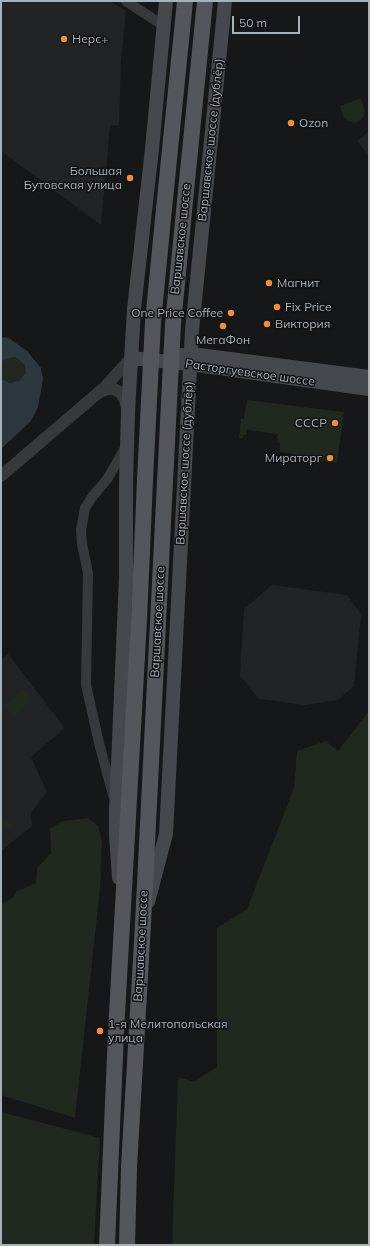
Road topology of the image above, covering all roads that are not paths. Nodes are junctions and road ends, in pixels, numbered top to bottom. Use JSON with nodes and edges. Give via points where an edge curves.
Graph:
{"nodes":[{"id":1,"x":126,"y":1,"type":"edge"},
{"id":2,"x":166,"y":1,"type":"edge"},
{"id":3,"x":185,"y":1,"type":"edge"},
{"id":4,"x":205,"y":1,"type":"edge"},
{"id":5,"x":225,"y":1,"type":"edge"},
{"id":6,"x":164,"y":26,"type":"junction"},
{"id":7,"x":132,"y":358,"type":"junction"},
{"id":8,"x":190,"y":359,"type":"junction"},
{"id":9,"x":369,"y":377,"type":"edge"},
{"id":10,"x":369,"y":389,"type":"edge"},
{"id":11,"x":98,"y":393,"type":"junction"},
{"id":12,"x":128,"y":412,"type":"junction"},
{"id":13,"x":127,"y":442,"type":"junction"},
{"id":14,"x":1,"y":476,"type":"edge"},
{"id":15,"x":116,"y":810,"type":"junction"},
{"id":16,"x":122,"y":923,"type":"junction"},
{"id":17,"x":143,"y":924,"type":"junction"},
{"id":18,"x":107,"y":1245,"type":"edge"},
{"id":19,"x":127,"y":1245,"type":"edge"}],
"edges":[{"from":1,"to":6,"type":"street"},
{"from":2,"to":6,"type":"main road"},
{"from":3,"to":16,"type":"main road","name":"Варшавское шоссе","bridge":true,"via":[[153,322]]},
{"from":4,"to":17,"type":"main road","name":"Варшавское шоссе","bridge":true,"via":[[173,324]]},
{"from":5,"to":8,"type":"main road","name":"Варшавское шоссе (дублёр)"},
{"from":6,"to":7,"type":"main road","via":[[134,309]]},
{"from":7,"to":8,"type":"main road"},
{"from":7,"to":11,"type":"street"},
{"from":7,"to":12,"type":"main road"},
{"from":8,"to":9,"type":"main road","name":"Расторгуевское шоссе"},
{"from":8,"to":10,"type":"main road","name":"Расторгуевское шоссе"},
{"from":8,"to":17,"type":"main road","name":"Варшавское шоссе (дублёр)","via":[[166,834]]},
{"from":11,"to":12,"type":"street","via":[[107,389],[121,393],[126,400]]},
{"from":11,"to":14,"type":"street"},
{"from":12,"to":13,"type":"main road"},
{"from":13,"to":15,"type":"main road","via":[[126,577]]},
{"from":13,"to":15,"type":"street","via":[[108,478],[85,508],[81,530],[88,573],[86,685]]},
{"from":15,"to":16,"type":"main road"},
{"from":16,"to":18,"type":"main road","name":"Варшавское шоссе"},
{"from":17,"to":19,"type":"main road","name":"Варшавское шоссе"}]}
